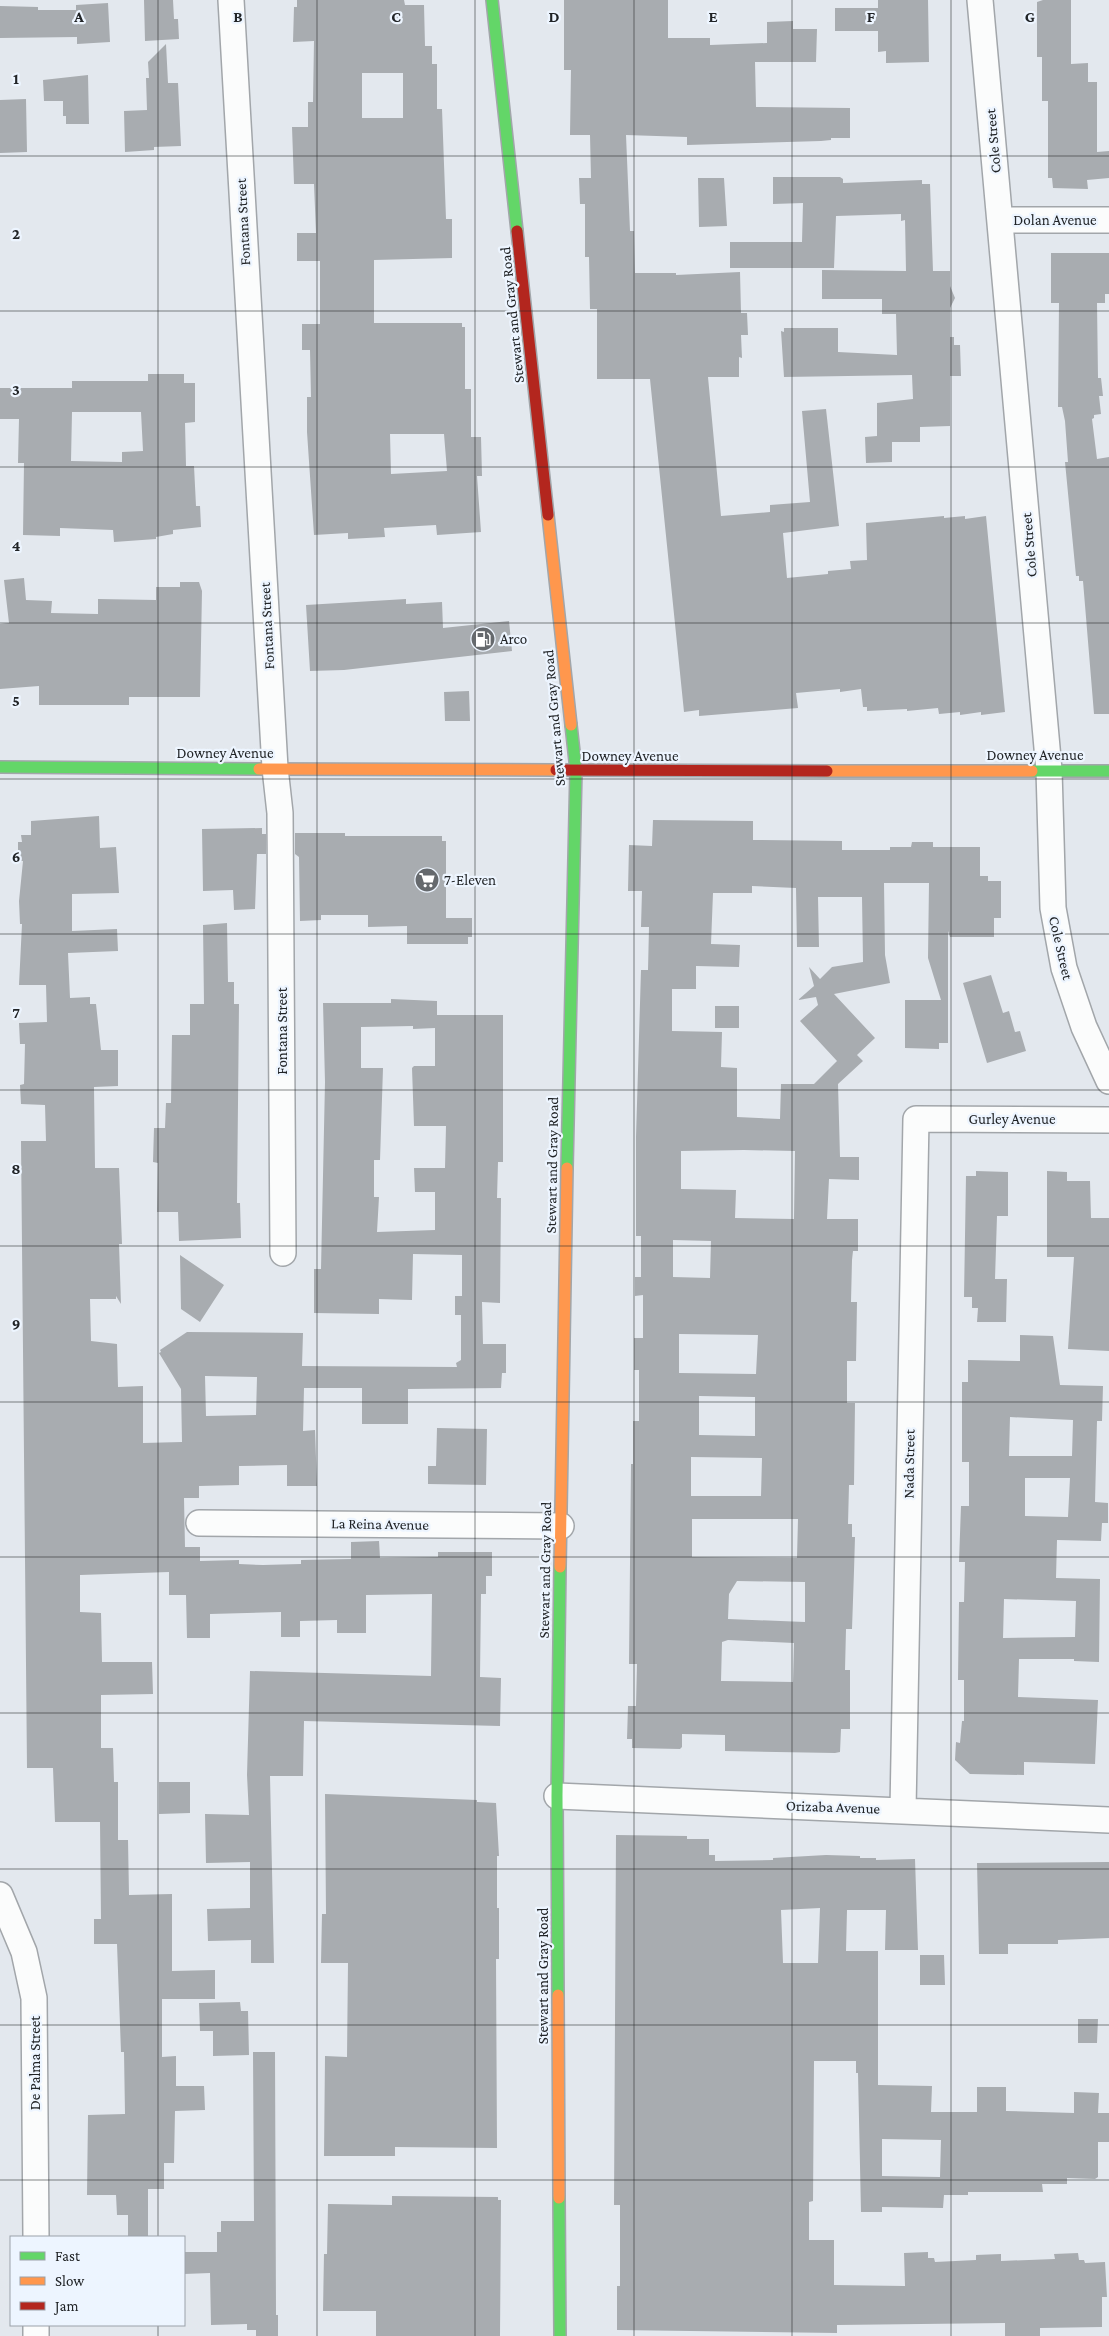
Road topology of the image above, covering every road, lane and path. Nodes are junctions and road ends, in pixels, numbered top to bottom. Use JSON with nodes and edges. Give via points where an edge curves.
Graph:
{"nodes":[{"id":1,"x":231,"y":0,"type":"edge"},
{"id":2,"x":492,"y":0,"type":"edge"},
{"id":3,"x":980,"y":0,"type":"edge"},
{"id":4,"x":1000,"y":220,"type":"junction"},
{"id":5,"x":1109,"y":220,"type":"edge"},
{"id":6,"x":0,"y":767,"type":"edge"},
{"id":7,"x":275,"y":768,"type":"junction"},
{"id":8,"x":576,"y":770,"type":"junction"},
{"id":9,"x":1049,"y":770,"type":"junction"},
{"id":10,"x":1109,"y":771,"type":"edge"},
{"id":11,"x":1109,"y":1081,"type":"edge"},
{"id":12,"x":916,"y":1119,"type":"joint"},
{"id":13,"x":1109,"y":1120,"type":"edge"},
{"id":14,"x":283,"y":1253,"type":"dead end"},
{"id":15,"x":199,"y":1523,"type":"dead end"},
{"id":16,"x":560,"y":1526,"type":"junction"},
{"id":17,"x":557,"y":1796,"type":"junction"},
{"id":18,"x":903,"y":1810,"type":"junction"},
{"id":19,"x":1109,"y":1820,"type":"edge"},
{"id":20,"x":0,"y":1895,"type":"edge"},
{"id":21,"x":36,"y":2236,"type":"edge"},
{"id":22,"x":560,"y":2336,"type":"edge"}],
"edges":[{"from":1,"to":7,"type":"street","name":"Fontana Street"},
{"from":2,"to":8,"type":"main road","name":"Stewart and Gray Road"},
{"from":3,"to":4,"type":"street","name":"Cole Street"},
{"from":4,"to":5,"type":"street","name":"Dolan Avenue"},
{"from":4,"to":9,"type":"street","name":"Cole Street"},
{"from":6,"to":7,"type":"main road","name":"Downey Avenue"},
{"from":7,"to":8,"type":"main road","name":"Downey Avenue"},
{"from":7,"to":14,"type":"street","name":"Fontana Street","via":[[280,823]]},
{"from":8,"to":9,"type":"main road","name":"Downey Avenue"},
{"from":8,"to":16,"type":"main road","name":"Stewart and Gray Road"},
{"from":9,"to":10,"type":"main road","name":"Downey Avenue"},
{"from":9,"to":11,"type":"street","name":"Cole Street","via":[[1053,908],[1064,968],[1084,1027]]},
{"from":12,"to":13,"type":"street","name":"Gurley Avenue"},
{"from":12,"to":18,"type":"street","name":"Nada Street"},
{"from":15,"to":16,"type":"street","name":"La Reina Avenue"},
{"from":16,"to":17,"type":"main road","name":"Stewart and Gray Road"},
{"from":17,"to":18,"type":"street","name":"Orizaba Avenue"},
{"from":17,"to":22,"type":"main road","name":"Stewart and Gray Road"},
{"from":18,"to":19,"type":"street","name":"Orizaba Avenue"},
{"from":20,"to":21,"type":"street","name":"De Palma Street","via":[[24,1952],[34,1998]]}]}
